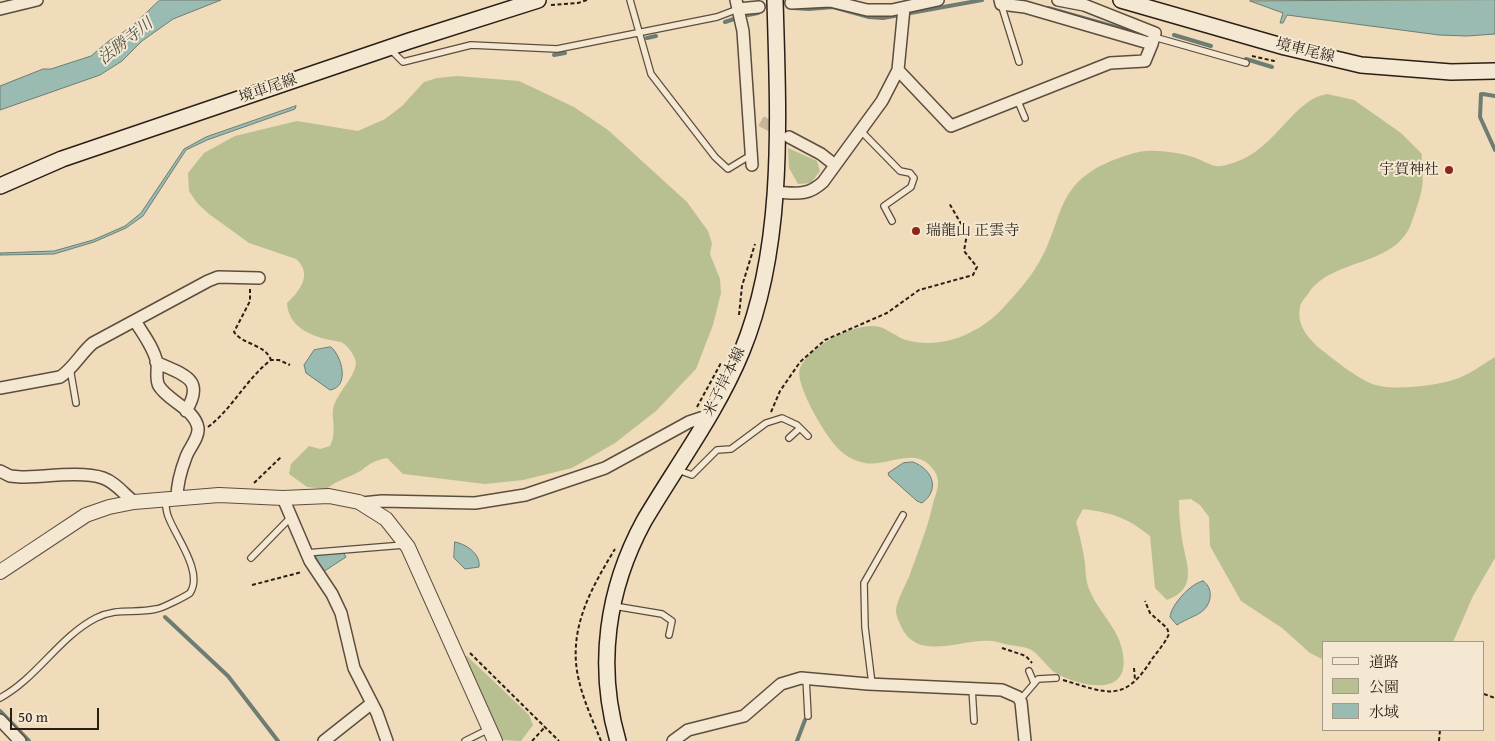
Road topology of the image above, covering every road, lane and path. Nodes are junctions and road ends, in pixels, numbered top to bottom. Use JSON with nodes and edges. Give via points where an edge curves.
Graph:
{"nodes":[{"id":1,"x":37,"y":0,"type":"edge"},
{"id":2,"x":538,"y":0,"type":"edge"},
{"id":3,"x":630,"y":0,"type":"edge"},
{"id":4,"x":775,"y":0,"type":"edge"},
{"id":5,"x":938,"y":0,"type":"edge"},
{"id":6,"x":1058,"y":0,"type":"edge"},
{"id":7,"x":1121,"y":0,"type":"edge"},
{"id":8,"x":1000,"y":1,"type":"edge"},
{"id":9,"x":791,"y":3,"type":"dead end"},
{"id":10,"x":1085,"y":3,"type":"edge"},
{"id":11,"x":737,"y":4,"type":"edge"},
{"id":12,"x":759,"y":7,"type":"dead end"},
{"id":13,"x":0,"y":9,"type":"edge"},
{"id":14,"x":904,"y":13,"type":"junction"},
{"id":15,"x":640,"y":32,"type":"junction"},
{"id":16,"x":1153,"y":40,"type":"junction"},
{"id":17,"x":389,"y":48,"type":"junction"},
{"id":18,"x":1247,"y":56,"type":"dead end"},
{"id":19,"x":1276,"y":56,"type":"dead end"},
{"id":20,"x":1019,"y":62,"type":"dead end"},
{"id":21,"x":1246,"y":63,"type":"dead end"},
{"id":22,"x":898,"y":70,"type":"junction"},
{"id":23,"x":1495,"y":71,"type":"edge"},
{"id":24,"x":1016,"y":98,"type":"junction"},
{"id":25,"x":749,"y":115,"type":"junction"},
{"id":26,"x":1025,"y":118,"type":"dead end"},
{"id":27,"x":761,"y":121,"type":"tunnel mouth"},
{"id":28,"x":860,"y":130,"type":"junction"},
{"id":29,"x":789,"y":137,"type":"tunnel mouth"},
{"id":30,"x":751,"y":160,"type":"joint"},
{"id":31,"x":836,"y":165,"type":"junction"},
{"id":32,"x":0,"y":186,"type":"edge"},
{"id":33,"x":774,"y":192,"type":"junction"},
{"id":34,"x":949,"y":203,"type":"dead end"},
{"id":35,"x":892,"y":221,"type":"dead end"},
{"id":36,"x":756,"y":240,"type":"dead end"},
{"id":37,"x":253,"y":278,"type":"joint"},
{"id":38,"x":739,"y":318,"type":"dead end"},
{"id":39,"x":135,"y":321,"type":"junction"},
{"id":40,"x":271,"y":360,"type":"junction"},
{"id":41,"x":156,"y":362,"type":"junction"},
{"id":42,"x":721,"y":363,"type":"dead end"},
{"id":43,"x":290,"y":365,"type":"dead end"},
{"id":44,"x":70,"y":368,"type":"junction"},
{"id":45,"x":0,"y":388,"type":"edge"},
{"id":46,"x":76,"y":403,"type":"dead end"},
{"id":47,"x":695,"y":409,"type":"dead end"},
{"id":48,"x":186,"y":411,"type":"junction"},
{"id":49,"x":710,"y":415,"type":"junction"},
{"id":50,"x":768,"y":422,"type":"junction"},
{"id":51,"x":800,"y":428,"type":"junction"},
{"id":52,"x":197,"y":436,"type":"junction"},
{"id":53,"x":808,"y":436,"type":"dead end"},
{"id":54,"x":790,"y":438,"type":"dead end"},
{"id":55,"x":280,"y":457,"type":"dead end"},
{"id":56,"x":676,"y":468,"type":"junction"},
{"id":57,"x":1,"y":474,"type":"edge"},
{"id":58,"x":242,"y":495,"type":"junction"},
{"id":59,"x":283,"y":498,"type":"junction"},
{"id":60,"x":171,"y":499,"type":"junction"},
{"id":61,"x":134,"y":502,"type":"junction"},
{"id":62,"x":362,"y":503,"type":"junction"},
{"id":63,"x":903,"y":515,"type":"dead end"},
{"id":64,"x":291,"y":516,"type":"junction"},
{"id":65,"x":406,"y":544,"type":"junction"},
{"id":66,"x":306,"y":553,"type":"junction"},
{"id":67,"x":251,"y":558,"type":"dead end"},
{"id":68,"x":314,"y":568,"type":"junction"},
{"id":69,"x":1,"y":569,"type":"edge"},
{"id":70,"x":252,"y":585,"type":"dead end"},
{"id":71,"x":1145,"y":601,"type":"dead end"},
{"id":72,"x":612,"y":606,"type":"junction"},
{"id":73,"x":668,"y":635,"type":"dead end"},
{"id":74,"x":1002,"y":648,"type":"dead end"},
{"id":75,"x":466,"y":649,"type":"dead end"},
{"id":76,"x":1134,"y":668,"type":"dead end"},
{"id":77,"x":1028,"y":671,"type":"dead end"},
{"id":78,"x":806,"y":678,"type":"junction"},
{"id":79,"x":1056,"y":678,"type":"joint"},
{"id":80,"x":1033,"y":681,"type":"junction"},
{"id":81,"x":1134,"y":682,"type":"junction"},
{"id":82,"x":872,"y":684,"type":"junction"},
{"id":83,"x":972,"y":688,"type":"junction"},
{"id":84,"x":0,"y":698,"type":"edge"},
{"id":85,"x":1020,"y":701,"type":"junction"},
{"id":86,"x":372,"y":702,"type":"junction"},
{"id":87,"x":808,"y":716,"type":"dead end"},
{"id":88,"x":0,"y":720,"type":"edge"},
{"id":89,"x":974,"y":721,"type":"dead end"},
{"id":90,"x":546,"y":727,"type":"junction"},
{"id":91,"x":492,"y":735,"type":"edge"},
{"id":92,"x":20,"y":741,"type":"edge"},
{"id":93,"x":324,"y":741,"type":"edge"},
{"id":94,"x":387,"y":741,"type":"edge"},
{"id":95,"x":465,"y":741,"type":"edge"},
{"id":96,"x":532,"y":741,"type":"edge"},
{"id":97,"x":559,"y":741,"type":"edge"},
{"id":98,"x":618,"y":741,"type":"edge"},
{"id":99,"x":673,"y":741,"type":"edge"},
{"id":100,"x":1025,"y":741,"type":"edge"}],
"edges":[{"from":1,"to":13,"type":"street"},
{"from":2,"to":17,"type":"main road","name":"境車尾線"},
{"from":3,"to":15,"type":"lane"},
{"from":4,"to":33,"type":"main road","name":"米子岸本線","via":[[778,77]]},
{"from":5,"to":14,"type":"street"},
{"from":6,"to":10,"type":"street"},
{"from":7,"to":23,"type":"main road","name":"境車尾線","via":[[1361,65],[1451,72]]},
{"from":8,"to":16,"type":"street"},
{"from":8,"to":20,"type":"lane"},
{"from":9,"to":14,"type":"street","via":[[830,1],[867,10]]},
{"from":10,"to":16,"type":"street","via":[[1155,33]]},
{"from":11,"to":12,"type":"street"},
{"from":11,"to":15,"type":"lane","via":[[717,17]]},
{"from":11,"to":25,"type":"street","via":[[743,31]]},
{"from":14,"to":22,"type":"street"},
{"from":15,"to":17,"type":"lane","via":[[556,49],[471,45],[403,62]]},
{"from":15,"to":30,"type":"lane","via":[[651,74],[723,167],[729,169]]},
{"from":16,"to":21,"type":"lane"},
{"from":16,"to":24,"type":"street","via":[[1145,61],[1110,63],[1046,90]]},
{"from":17,"to":32,"type":"main road","name":"境車尾線","via":[[62,159]]},
{"from":18,"to":19,"type":"path","via":[[1274,61]]},
{"from":22,"to":24,"type":"street","via":[[951,126]]},
{"from":22,"to":28,"type":"street","via":[[882,101]]},
{"from":24,"to":26,"type":"lane"},
{"from":25,"to":27,"type":"street"},
{"from":25,"to":30,"type":"street"},
{"from":28,"to":31,"type":"street"},
{"from":28,"to":35,"type":"lane","via":[[900,171],[910,173],[914,178],[911,187],[884,206]]},
{"from":29,"to":31,"type":"street"},
{"from":31,"to":33,"type":"street","via":[[814,191],[804,194]]},
{"from":33,"to":49,"type":"main road","name":"米子岸本線","via":[[766,261],[756,306],[742,351]]},
{"from":34,"to":50,"type":"path","via":[[967,234],[964,251],[977,267],[973,275],[919,290],[887,313],[825,340],[796,368],[773,405]]},
{"from":36,"to":38,"type":"path","via":[[742,286]]},
{"from":37,"to":39,"type":"street","via":[[218,277],[208,280]]},
{"from":37,"to":40,"type":"path","via":[[250,300],[234,332],[267,352]]},
{"from":39,"to":41,"type":"street"},
{"from":39,"to":44,"type":"street","via":[[93,344]]},
{"from":40,"to":43,"type":"path"},
{"from":40,"to":52,"type":"path","via":[[238,393],[218,420]]},
{"from":41,"to":48,"type":"street","via":[[160,386]]},
{"from":41,"to":48,"type":"street","via":[[181,374],[193,385],[195,395]]},
{"from":42,"to":47,"type":"path"},
{"from":44,"to":45,"type":"street","via":[[60,377]]},
{"from":44,"to":46,"type":"lane"},
{"from":48,"to":52,"type":"street","via":[[198,428]]},
{"from":49,"to":56,"type":"main road","name":"米子岸本線"},
{"from":49,"to":62,"type":"street","via":[[690,422],[605,468],[525,495],[475,503]]},
{"from":50,"to":51,"type":"lane","via":[[782,418]]},
{"from":50,"to":56,"type":"lane","via":[[738,446],[717,450],[692,475]]},
{"from":51,"to":53,"type":"lane"},
{"from":51,"to":54,"type":"lane"},
{"from":52,"to":60,"type":"street"},
{"from":55,"to":58,"type":"path"},
{"from":56,"to":72,"type":"main road","name":"米子岸本線","via":[[634,538]]},
{"from":57,"to":61,"type":"street","via":[[103,478]]},
{"from":58,"to":59,"type":"street"},
{"from":58,"to":60,"type":"street"},
{"from":59,"to":62,"type":"street","via":[[329,496]]},
{"from":59,"to":64,"type":"street"},
{"from":60,"to":61,"type":"street"},
{"from":60,"to":84,"type":"lane","via":[[168,516],[194,577],[190,593],[157,610],[112,612],[96,618],[75,633],[18,688]]},
{"from":61,"to":69,"type":"street","via":[[86,515]]},
{"from":62,"to":65,"type":"street","via":[[386,519]]},
{"from":63,"to":82,"type":"lane","via":[[864,583]]},
{"from":64,"to":66,"type":"street"},
{"from":64,"to":67,"type":"lane"},
{"from":65,"to":66,"type":"lane"},
{"from":65,"to":91,"type":"street"},
{"from":66,"to":68,"type":"street"},
{"from":68,"to":70,"type":"path"},
{"from":68,"to":86,"type":"street","via":[[341,613],[354,668]]},
{"from":71,"to":81,"type":"path","via":[[1150,614],[1167,628],[1169,634]]},
{"from":72,"to":73,"type":"lane","via":[[662,614],[672,621]]},
{"from":72,"to":98,"type":"main road","name":"米子岸本線","via":[[607,642],[607,685]]},
{"from":74,"to":80,"type":"path","via":[[1026,656],[1032,662]]},
{"from":75,"to":90,"type":"path"},
{"from":76,"to":81,"type":"path"},
{"from":77,"to":80,"type":"lane"},
{"from":78,"to":82,"type":"street"},
{"from":78,"to":87,"type":"lane"},
{"from":78,"to":99,"type":"street","via":[[781,684],[744,716],[688,730]]},
{"from":79,"to":80,"type":"lane"},
{"from":79,"to":81,"type":"path","via":[[1094,691],[1112,692],[1124,690]]},
{"from":80,"to":85,"type":"lane"},
{"from":82,"to":83,"type":"street"},
{"from":83,"to":85,"type":"street","via":[[1002,690]]},
{"from":83,"to":89,"type":"lane"},
{"from":85,"to":100,"type":"street"},
{"from":86,"to":93,"type":"street"},
{"from":86,"to":94,"type":"street"},
{"from":88,"to":92,"type":"street"},
{"from":90,"to":96,"type":"path"},
{"from":90,"to":97,"type":"path"},
{"from":91,"to":95,"type":"lane"}]}
